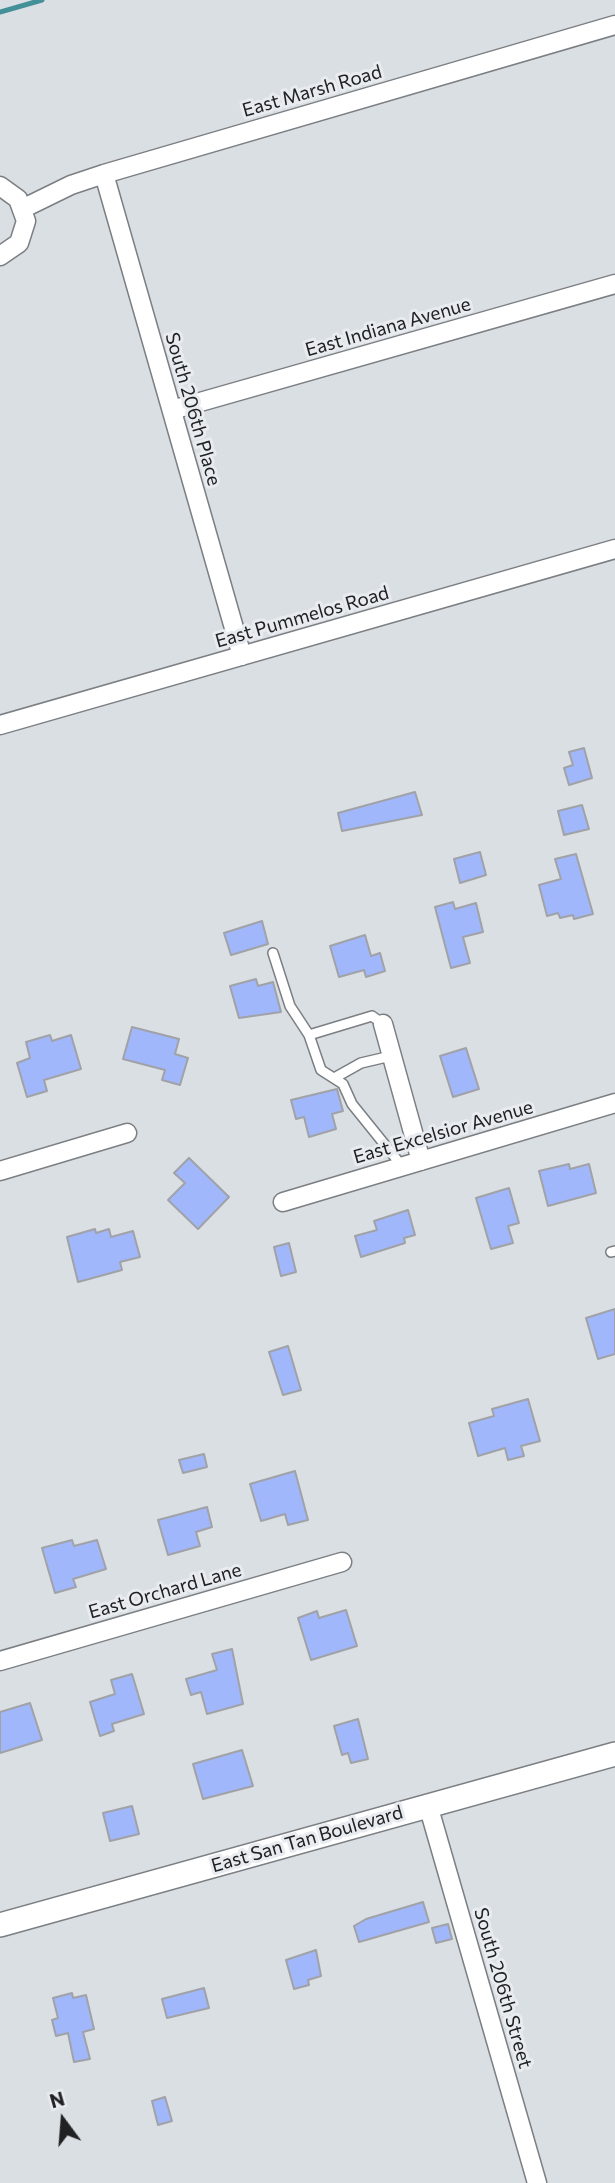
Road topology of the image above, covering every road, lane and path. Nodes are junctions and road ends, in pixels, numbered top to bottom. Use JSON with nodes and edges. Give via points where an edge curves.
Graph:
{"nodes":[{"id":1,"x":615,"y":25,"type":"edge"},
{"id":2,"x":104,"y":174,"type":"junction"},
{"id":3,"x":0,"y":186,"type":"edge"},
{"id":4,"x":24,"y":208,"type":"junction"},
{"id":5,"x":0,"y":256,"type":"edge"},
{"id":6,"x":615,"y":284,"type":"edge"},
{"id":7,"x":172,"y":410,"type":"junction"},
{"id":8,"x":615,"y":549,"type":"edge"},
{"id":9,"x":242,"y":656,"type":"junction"},
{"id":10,"x":0,"y":725,"type":"edge"},
{"id":11,"x":273,"y":953,"type":"dead end"},
{"id":12,"x":383,"y":1024,"type":"joint"},
{"id":13,"x":309,"y":1035,"type":"junction"},
{"id":14,"x":391,"y":1056,"type":"junction"},
{"id":15,"x":336,"y":1077,"type":"junction"},
{"id":16,"x":615,"y":1103,"type":"edge"},
{"id":17,"x":127,"y":1133,"type":"dead end"},
{"id":18,"x":421,"y":1161,"type":"junction"},
{"id":19,"x":402,"y":1166,"type":"junction"},
{"id":20,"x":0,"y":1171,"type":"edge"},
{"id":21,"x":283,"y":1202,"type":"dead end"},
{"id":22,"x":342,"y":1562,"type":"dead end"},
{"id":23,"x":0,"y":1661,"type":"edge"},
{"id":24,"x":615,"y":1754,"type":"edge"},
{"id":25,"x":428,"y":1805,"type":"junction"},
{"id":26,"x":0,"y":1925,"type":"edge"},
{"id":27,"x":537,"y":2183,"type":"edge"}],
"edges":[{"from":1,"to":2,"type":"street","name":"East Marsh Road"},
{"from":2,"to":4,"type":"street","name":"East Marsh Road"},
{"from":2,"to":7,"type":"street","name":"South 206th Place"},
{"from":3,"to":4,"type":"street"},
{"from":4,"to":5,"type":"street","via":[[24,233],[19,243]]},
{"from":6,"to":7,"type":"street","name":"East Indiana Avenue"},
{"from":7,"to":9,"type":"street","name":"South 206th Place"},
{"from":8,"to":9,"type":"street","name":"East Pummelos Road"},
{"from":9,"to":10,"type":"street","name":"East Pummelos Road"},
{"from":11,"to":13,"type":"lane","via":[[290,1006]]},
{"from":12,"to":13,"type":"lane","via":[[372,1016]]},
{"from":12,"to":14,"type":"street"},
{"from":13,"to":15,"type":"lane","via":[[321,1070]]},
{"from":14,"to":15,"type":"lane","via":[[361,1063]]},
{"from":14,"to":18,"type":"street"},
{"from":15,"to":19,"type":"lane"},
{"from":16,"to":18,"type":"street","name":"East Excelsior Avenue"},
{"from":17,"to":20,"type":"street"},
{"from":18,"to":19,"type":"street","name":"East Excelsior Avenue"},
{"from":19,"to":21,"type":"street","name":"East Excelsior Avenue"},
{"from":22,"to":23,"type":"street","name":"East Orchard Lane"},
{"from":24,"to":25,"type":"street","name":"East San Tan Boulevard"},
{"from":25,"to":26,"type":"street","name":"East San Tan Boulevard"},
{"from":25,"to":27,"type":"street","name":"South 206th Street"}]}
